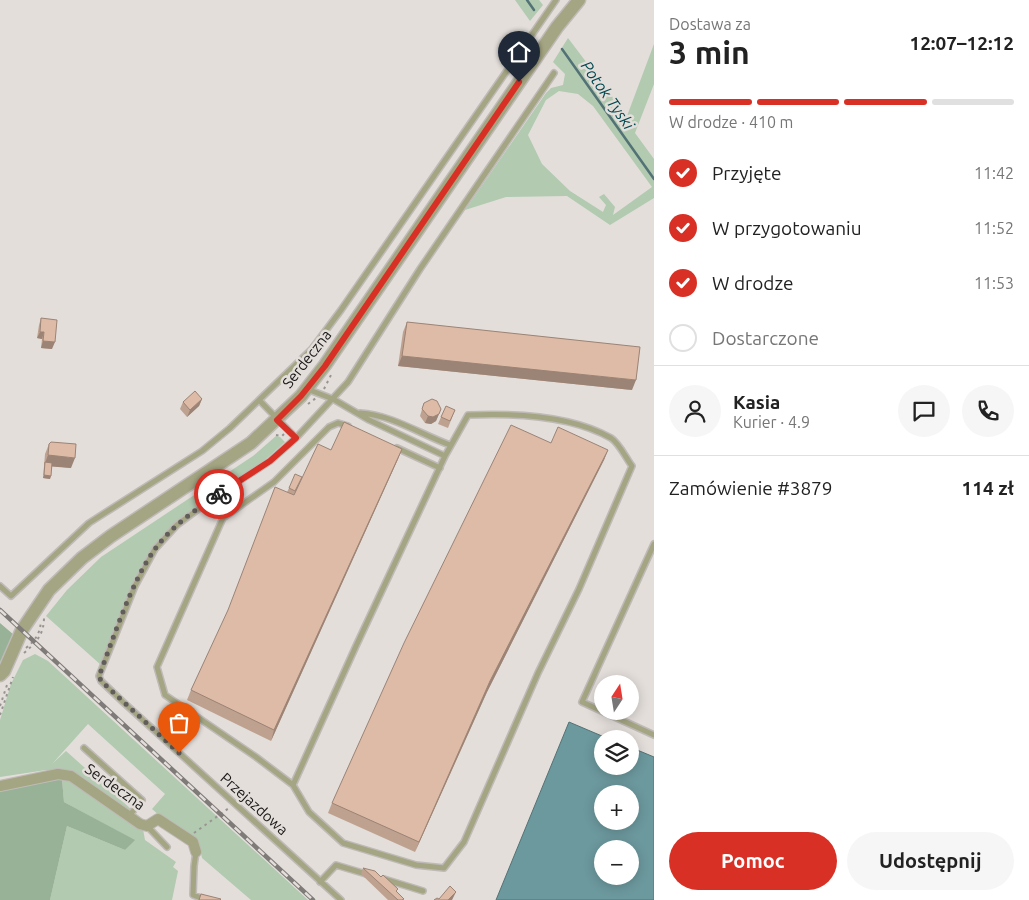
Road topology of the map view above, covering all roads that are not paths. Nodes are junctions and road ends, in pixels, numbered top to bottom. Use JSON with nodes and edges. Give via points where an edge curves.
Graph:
{"nodes":[{"id":1,"x":556,"y":0,"type":"edge"},
{"id":2,"x":579,"y":0,"type":"edge"},
{"id":3,"x":554,"y":73,"type":"dead end"},
{"id":4,"x":307,"y":388,"type":"junction"},
{"id":5,"x":333,"y":399,"type":"junction"},
{"id":6,"x":260,"y":401,"type":"junction"},
{"id":7,"x":359,"y":413,"type":"junction"},
{"id":8,"x":277,"y":420,"type":"junction"},
{"id":9,"x":356,"y":430,"type":"edge"},
{"id":10,"x":296,"y":438,"type":"junction"},
{"id":11,"x":390,"y":445,"type":"edge"},
{"id":12,"x":450,"y":445,"type":"junction"},
{"id":13,"x":446,"y":456,"type":"junction"},
{"id":14,"x":440,"y":468,"type":"junction"},
{"id":15,"x":654,"y":544,"type":"edge"},
{"id":16,"x":0,"y":586,"type":"edge"},
{"id":17,"x":0,"y":675,"type":"edge"},
{"id":18,"x":654,"y":735,"type":"edge"},
{"id":19,"x":84,"y":748,"type":"dead end"},
{"id":20,"x":0,"y":786,"type":"edge"},
{"id":21,"x":293,"y":786,"type":"junction"},
{"id":22,"x":128,"y":816,"type":"junction"},
{"id":23,"x":147,"y":826,"type":"junction"},
{"id":24,"x":167,"y":847,"type":"dead end"},
{"id":25,"x":196,"y":852,"type":"joint"},
{"id":26,"x":371,"y":875,"type":"edge"},
{"id":27,"x":380,"y":878,"type":"edge"},
{"id":28,"x":320,"y":882,"type":"junction"},
{"id":29,"x":423,"y":890,"type":"dead end"},
{"id":30,"x":207,"y":900,"type":"edge"},
{"id":31,"x":341,"y":900,"type":"edge"}],
"edges":[{"from":1,"to":6,"type":"lane","via":[[341,310],[312,349]]},
{"from":2,"to":4,"type":"street","name":"Serdeczna","via":[[557,27],[360,316]]},
{"from":3,"to":5,"type":"lane","name":"Przejazdowa","via":[[420,269],[348,382]]},
{"from":4,"to":5,"type":"lane"},
{"from":4,"to":8,"type":"street","name":"Serdeczna"},
{"from":5,"to":7,"type":"lane"},
{"from":5,"to":10,"type":"lane","name":"Przejazdowa"},
{"from":6,"to":8,"type":"lane"},
{"from":6,"to":16,"type":"lane","via":[[202,451],[89,523],[11,596]]},
{"from":7,"to":12,"type":"lane","via":[[410,426]]},
{"from":7,"to":13,"type":"lane"},
{"from":8,"to":10,"type":"lane"},
{"from":8,"to":17,"type":"street","name":"Serdeczna","via":[[251,443],[82,558],[49,590],[22,630]]},
{"from":9,"to":21,"type":"lane","via":[[338,423],[329,427],[274,482],[223,518],[157,667],[165,695]]},
{"from":10,"to":28,"type":"lane","name":"Przejazdowa","via":[[270,461],[177,525],[155,549],[135,586],[99,676]]},
{"from":11,"to":14,"type":"lane"},
{"from":12,"to":13,"type":"lane"},
{"from":12,"to":21,"type":"lane","via":[[468,416],[490,414],[567,420],[612,439],[632,466],[464,842],[444,868],[416,865],[343,843],[309,812]]},
{"from":13,"to":14,"type":"lane"},
{"from":14,"to":21,"type":"lane"},
{"from":15,"to":18,"type":"lane","via":[[582,702]]},
{"from":19,"to":22,"type":"lane","via":[[142,800]]},
{"from":20,"to":22,"type":"street","name":"Serdeczna","via":[[58,774],[71,776]]},
{"from":22,"to":23,"type":"street","name":"Serdeczna"},
{"from":23,"to":24,"type":"lane"},
{"from":23,"to":25,"type":"street","name":"Serdeczna","via":[[158,819],[193,842]]},
{"from":25,"to":30,"type":"lane","via":[[193,894]]},
{"from":26,"to":28,"type":"lane","via":[[336,865]]},
{"from":27,"to":29,"type":"lane"},
{"from":28,"to":31,"type":"lane","name":"Przejazdowa"}]}
